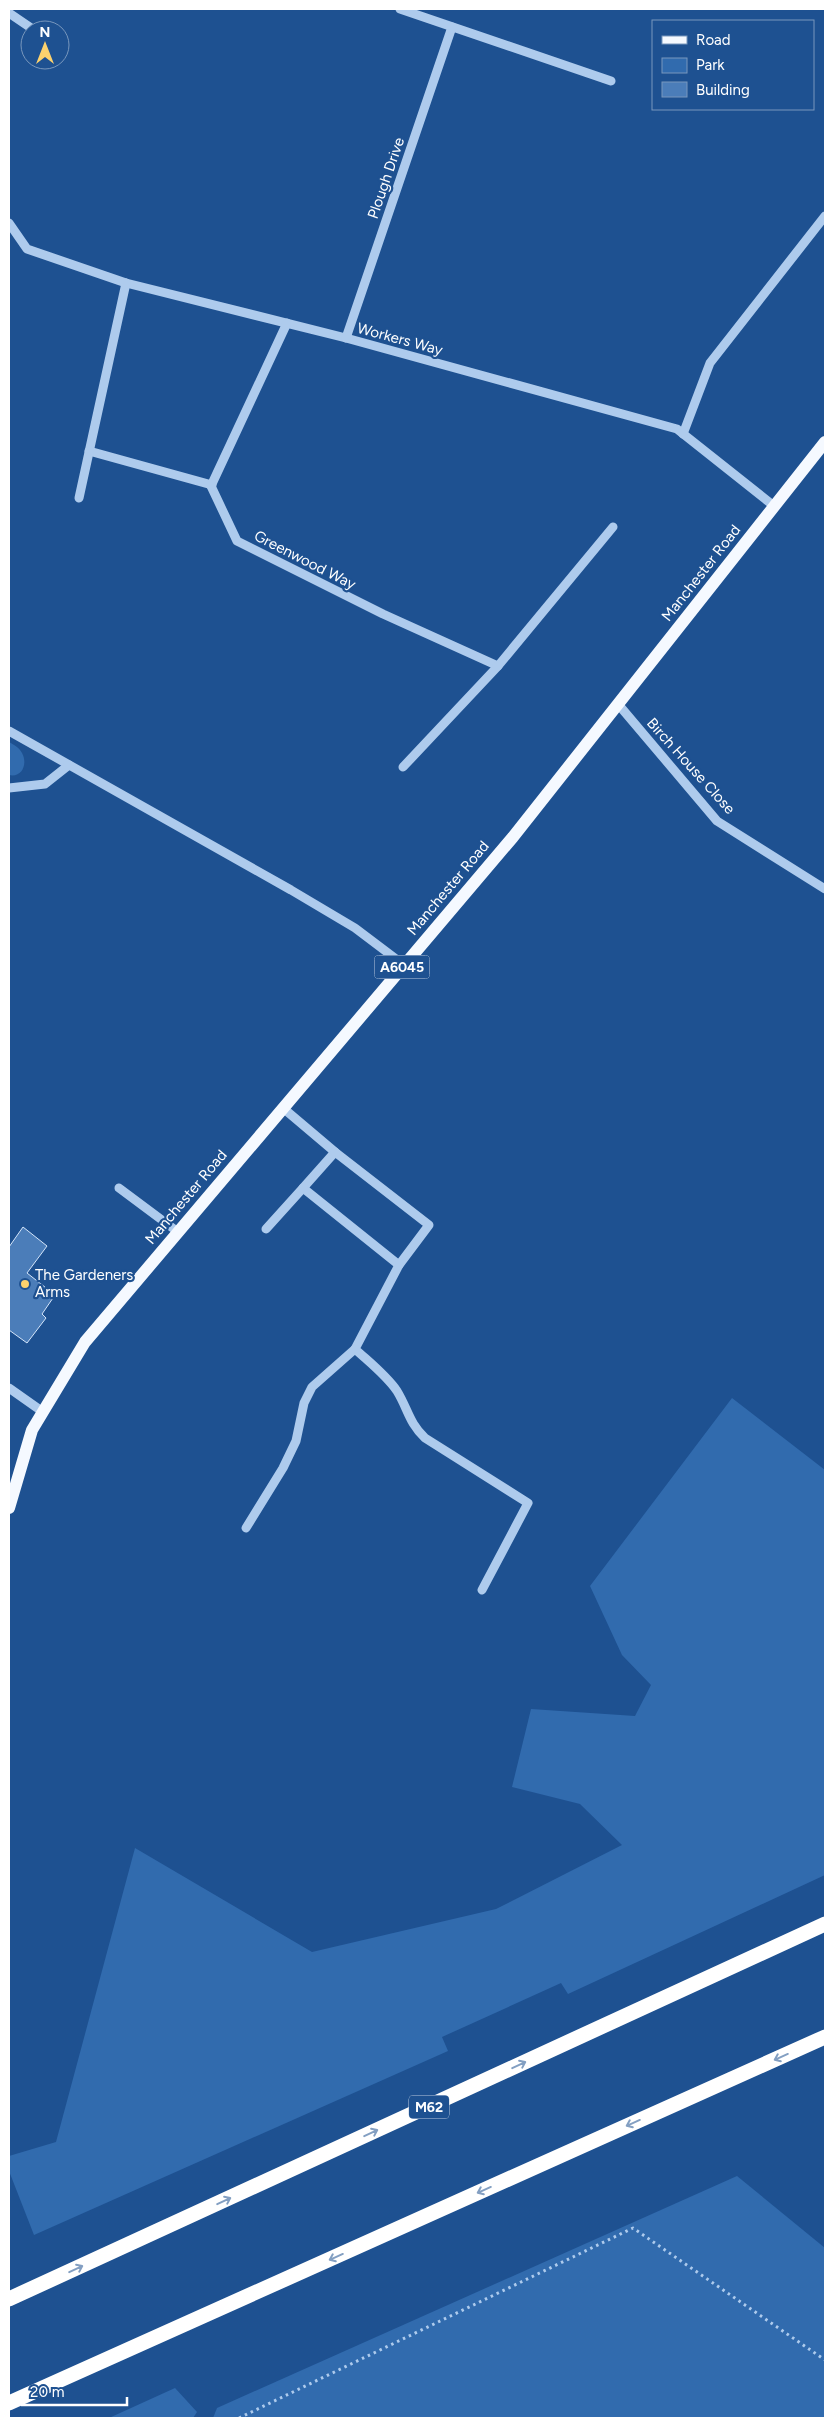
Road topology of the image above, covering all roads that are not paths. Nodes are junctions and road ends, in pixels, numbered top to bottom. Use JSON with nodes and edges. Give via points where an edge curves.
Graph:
{"nodes":[{"id":1,"x":400,"y":9,"type":"edge"},
{"id":2,"x":9,"y":13,"type":"edge"},
{"id":3,"x":20,"y":20,"type":"edge"},
{"id":4,"x":452,"y":26,"type":"junction"},
{"id":5,"x":611,"y":81,"type":"dead end"},
{"id":6,"x":825,"y":216,"type":"edge"},
{"id":7,"x":9,"y":223,"type":"edge"},
{"id":8,"x":126,"y":283,"type":"junction"},
{"id":9,"x":287,"y":323,"type":"junction"},
{"id":10,"x":346,"y":338,"type":"junction"},
{"id":11,"x":683,"y":434,"type":"junction"},
{"id":12,"x":825,"y":442,"type":"edge"},
{"id":13,"x":89,"y":452,"type":"junction"},
{"id":14,"x":212,"y":485,"type":"junction"},
{"id":15,"x":79,"y":498,"type":"dead end"},
{"id":16,"x":774,"y":506,"type":"junction"},
{"id":17,"x":613,"y":527,"type":"dead end"},
{"id":18,"x":498,"y":666,"type":"junction"},
{"id":19,"x":618,"y":704,"type":"junction"},
{"id":20,"x":9,"y":732,"type":"edge"},
{"id":21,"x":69,"y":765,"type":"junction"},
{"id":22,"x":403,"y":767,"type":"dead end"},
{"id":23,"x":9,"y":788,"type":"edge"},
{"id":24,"x":825,"y":888,"type":"edge"},
{"id":25,"x":404,"y":965,"type":"junction"},
{"id":26,"x":283,"y":1108,"type":"junction"},
{"id":27,"x":335,"y":1152,"type":"junction"},
{"id":28,"x":118,"y":1188,"type":"dead end"},
{"id":29,"x":303,"y":1188,"type":"junction"},
{"id":30,"x":266,"y":1229,"type":"dead end"},
{"id":31,"x":178,"y":1232,"type":"junction"},
{"id":32,"x":398,"y":1265,"type":"junction"},
{"id":33,"x":356,"y":1348,"type":"junction"},
{"id":34,"x":9,"y":1388,"type":"edge"},
{"id":35,"x":43,"y":1412,"type":"junction"},
{"id":36,"x":9,"y":1508,"type":"edge"},
{"id":37,"x":246,"y":1528,"type":"dead end"},
{"id":38,"x":482,"y":1590,"type":"dead end"},
{"id":39,"x":825,"y":1924,"type":"edge"},
{"id":40,"x":825,"y":2037,"type":"edge"},
{"id":41,"x":9,"y":2299,"type":"edge"},
{"id":42,"x":9,"y":2404,"type":"edge"}],
"edges":[{"from":1,"to":4,"type":"street"},
{"from":2,"to":3,"type":"street"},
{"from":4,"to":5,"type":"street"},
{"from":4,"to":10,"type":"street","name":"Plough Drive"},
{"from":6,"to":11,"type":"street","via":[[710,363]]},
{"from":7,"to":8,"type":"street","name":"Workers Way","via":[[27,249]]},
{"from":8,"to":9,"type":"street","name":"Workers Way"},
{"from":8,"to":13,"type":"street"},
{"from":9,"to":10,"type":"street","name":"Workers Way"},
{"from":9,"to":14,"type":"street"},
{"from":10,"to":11,"type":"street","name":"Workers Way","via":[[677,429]]},
{"from":11,"to":16,"type":"street","name":"Workers Way"},
{"from":12,"to":16,"type":"main road","name":"Manchester Road","number":"A6045"},
{"from":13,"to":14,"type":"street"},
{"from":13,"to":15,"type":"street"},
{"from":14,"to":18,"type":"street","name":"Greenwood Way","via":[[237,541],[382,614]]},
{"from":16,"to":19,"type":"main road","name":"Manchester Road","number":"A6045"},
{"from":17,"to":18,"type":"street"},
{"from":18,"to":22,"type":"street"},
{"from":19,"to":24,"type":"street","name":"Birch House Close","via":[[717,821]]},
{"from":19,"to":25,"type":"main road","name":"Manchester Road","number":"A6045","via":[[513,837]]},
{"from":20,"to":21,"type":"street"},
{"from":21,"to":23,"type":"street","via":[[45,784]]},
{"from":21,"to":25,"type":"street","via":[[355,928]]},
{"from":25,"to":26,"type":"main road","name":"Manchester Road","number":"A6045"},
{"from":26,"to":27,"type":"street"},
{"from":26,"to":31,"type":"main road","name":"Manchester Road","number":"A6045"},
{"from":27,"to":29,"type":"street"},
{"from":27,"to":32,"type":"street","via":[[429,1225]]},
{"from":28,"to":31,"type":"street"},
{"from":29,"to":30,"type":"street"},
{"from":29,"to":32,"type":"street"},
{"from":31,"to":35,"type":"main road","name":"Manchester Road","number":"A6045","via":[[85,1342]]},
{"from":32,"to":33,"type":"street"},
{"from":33,"to":37,"type":"street","via":[[312,1387],[304,1403],[296,1441]]},
{"from":33,"to":38,"type":"street","via":[[396,1390],[412,1426],[424,1438],[528,1503]]},
{"from":34,"to":35,"type":"street"},
{"from":35,"to":36,"type":"main road","name":"Manchester Road","number":"A6045","via":[[32,1430]]},
{"from":41,"to":39,"type":"highway","number":"M62","one_way":true},
{"from":40,"to":42,"type":"highway","one_way":true}]}
